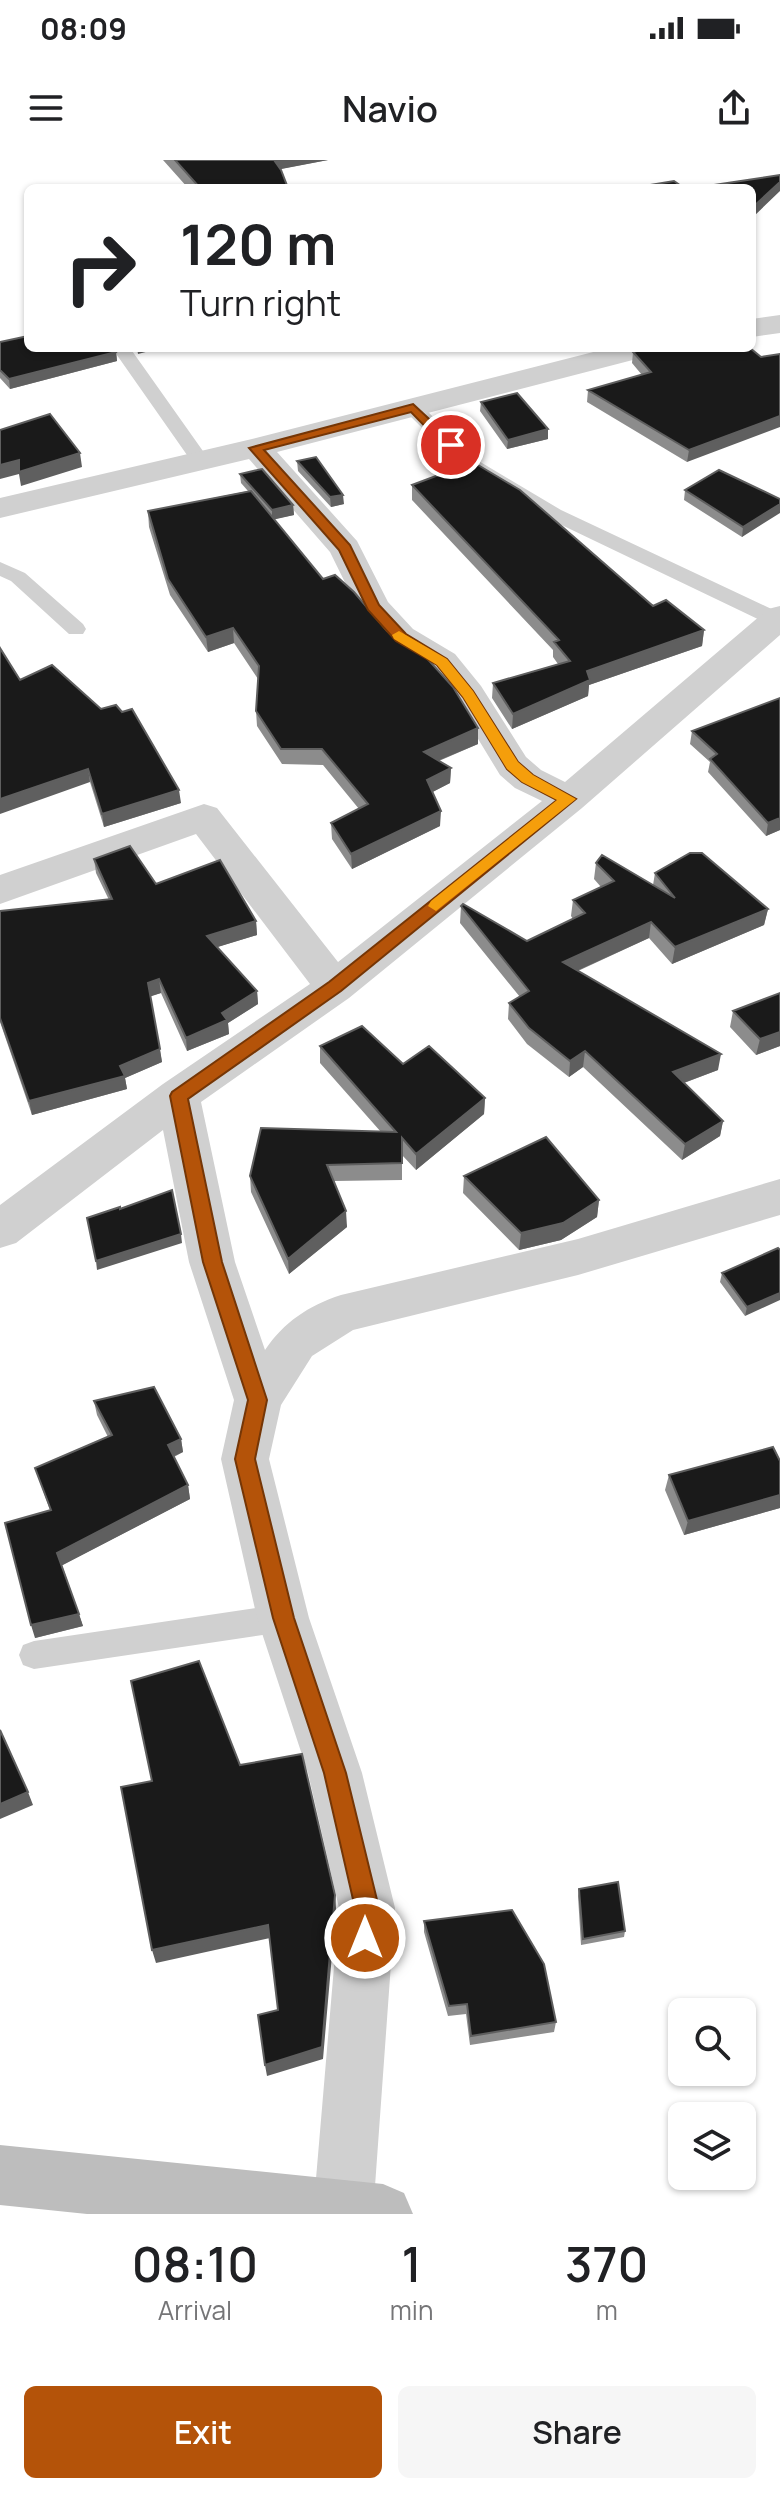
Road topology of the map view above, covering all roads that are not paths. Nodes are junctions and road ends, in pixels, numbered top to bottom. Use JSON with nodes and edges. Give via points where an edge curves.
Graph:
{"nodes":[{"id":1,"x":780,"y":324,"type":"edge"},
{"id":2,"x":756,"y":327,"type":"edge"},
{"id":3,"x":124,"y":352,"type":"edge"},
{"id":4,"x":630,"y":352,"type":"edge"},
{"id":5,"x":413,"y":408,"type":"junction"},
{"id":6,"x":256,"y":448,"type":"junction"},
{"id":7,"x":201,"y":461,"type":"junction"},
{"id":8,"x":0,"y":508,"type":"edge"},
{"id":9,"x":0,"y":568,"type":"edge"},
{"id":10,"x":778,"y":618,"type":"edge"},
{"id":11,"x":76,"y":629,"type":"dead end"},
{"id":12,"x":569,"y":799,"type":"junction"},
{"id":13,"x":0,"y":890,"type":"edge"},
{"id":14,"x":335,"y":987,"type":"junction"},
{"id":15,"x":178,"y":1096,"type":"junction"},
{"id":16,"x":780,"y":1197,"type":"edge"},
{"id":17,"x":2,"y":1225,"type":"edge"},
{"id":18,"x":258,"y":1400,"type":"junction"},
{"id":19,"x":283,"y":1618,"type":"junction"},
{"id":20,"x":34,"y":1655,"type":"dead end"},
{"id":21,"x":0,"y":2175,"type":"edge"},
{"id":22,"x":357,"y":2213,"type":"edge"}],
"edges":[{"from":1,"to":2,"type":"street"},
{"from":3,"to":7,"type":"lane"},
{"from":4,"to":5,"type":"street"},
{"from":5,"to":6,"type":"street"},
{"from":5,"to":10,"type":"lane","via":[[470,464],[542,507]]},
{"from":6,"to":7,"type":"street"},
{"from":6,"to":12,"type":"street","via":[[345,548],[373,607],[401,637],[442,662],[468,694],[513,766]]},
{"from":7,"to":8,"type":"street"},
{"from":9,"to":11,"type":"lane","via":[[18,577]]},
{"from":10,"to":12,"type":"street"},
{"from":12,"to":14,"type":"street"},
{"from":13,"to":14,"type":"street","via":[[204,817]]},
{"from":14,"to":15,"type":"street"},
{"from":15,"to":17,"type":"street"},
{"from":15,"to":18,"type":"street","via":[[212,1262]]},
{"from":16,"to":18,"type":"street","via":[[578,1257],[341,1314],[296,1342]]},
{"from":18,"to":19,"type":"street","via":[[245,1459]]},
{"from":19,"to":20,"type":"lane"},
{"from":19,"to":22,"type":"street","via":[[335,1773],[367,1908]]},
{"from":21,"to":22,"type":"street"}]}
